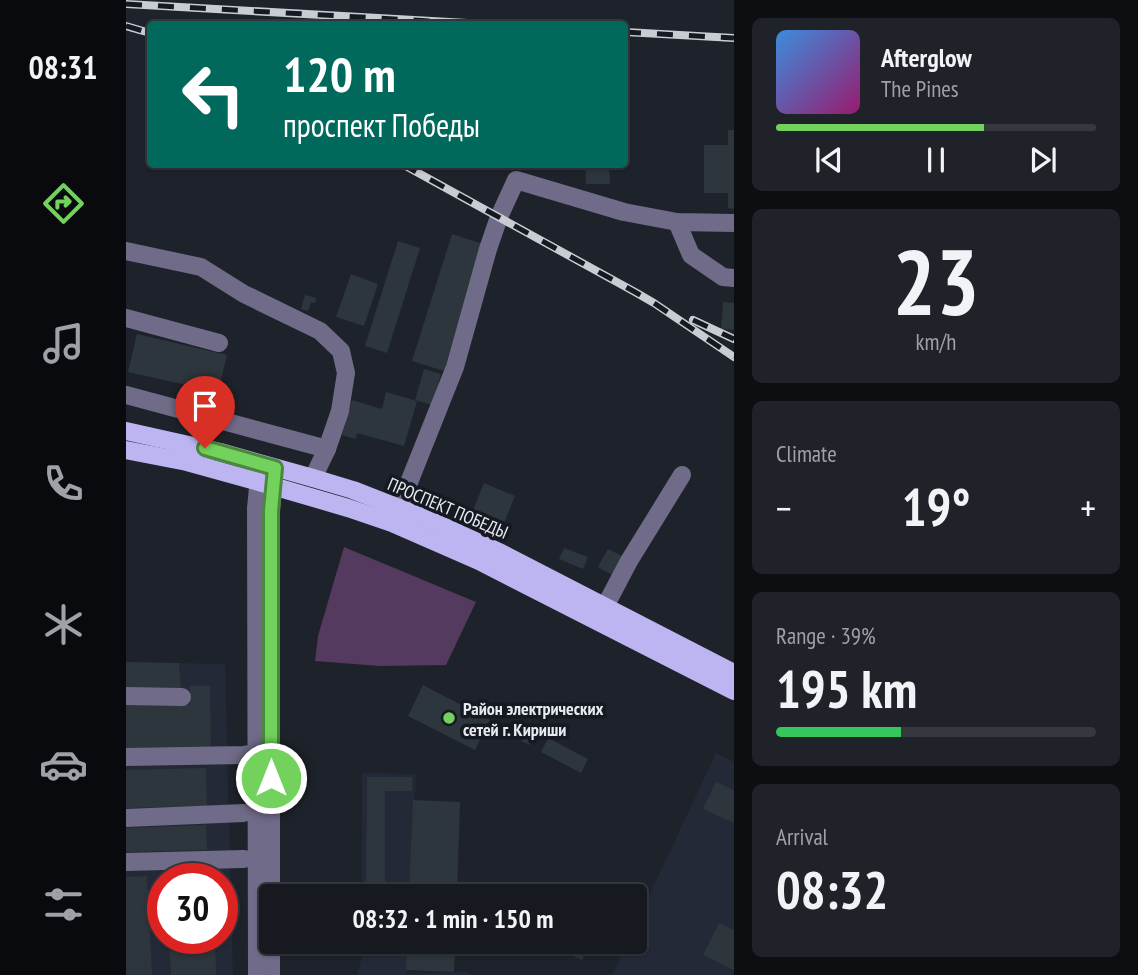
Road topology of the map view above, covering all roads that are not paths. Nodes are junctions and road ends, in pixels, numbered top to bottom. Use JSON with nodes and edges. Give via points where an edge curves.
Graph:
{"nodes":[{"id":1,"x":677,"y":222,"type":"junction"},
{"id":2,"x":734,"y":223,"type":"edge"},
{"id":3,"x":126,"y":251,"type":"edge"},
{"id":4,"x":734,"y":278,"type":"edge"},
{"id":5,"x":126,"y":318,"type":"edge"},
{"id":6,"x":219,"y":343,"type":"dead end"},
{"id":7,"x":126,"y":395,"type":"edge"},
{"id":8,"x":126,"y":431,"type":"edge"},
{"id":9,"x":327,"y":449,"type":"junction"},
{"id":10,"x":126,"y":450,"type":"edge"},
{"id":11,"x":267,"y":466,"type":"junction"},
{"id":12,"x":682,"y":475,"type":"dead end"},
{"id":13,"x":313,"y":478,"type":"junction"},
{"id":14,"x":259,"y":482,"type":"junction"},
{"id":15,"x":395,"y":515,"type":"junction"},
{"id":16,"x":602,"y":614,"type":"junction"},
{"id":17,"x":734,"y":673,"type":"edge"},
{"id":18,"x":734,"y":691,"type":"edge"},
{"id":19,"x":126,"y":696,"type":"edge"},
{"id":20,"x":181,"y":697,"type":"dead end"},
{"id":21,"x":256,"y":753,"type":"junction"},
{"id":22,"x":126,"y":757,"type":"edge"},
{"id":23,"x":244,"y":813,"type":"dead end"},
{"id":24,"x":126,"y":817,"type":"edge"},
{"id":25,"x":244,"y":859,"type":"dead end"},
{"id":26,"x":126,"y":862,"type":"edge"},
{"id":27,"x":271,"y":884,"type":"edge"},
{"id":28,"x":271,"y":954,"type":"edge"},
{"id":29,"x":257,"y":975,"type":"edge"},
{"id":30,"x":271,"y":975,"type":"edge"}],
"edges":[{"from":1,"to":2,"type":"street"},
{"from":1,"to":4,"type":"street","via":[[691,256],[723,277]]},
{"from":1,"to":15,"type":"street","via":[[624,212],[516,180],[488,249],[455,367]]},
{"from":3,"to":9,"type":"street","via":[[201,267],[320,331],[341,351],[346,373]]},
{"from":5,"to":6,"type":"street"},
{"from":7,"to":9,"type":"street"},
{"from":8,"to":11,"type":"main road","name":"ПРОСПЕКТ ПОБЕДЫ"},
{"from":9,"to":13,"type":"street"},
{"from":10,"to":14,"type":"main road","name":"ПРОСПЕКТ ПОБЕДЫ"},
{"from":11,"to":13,"type":"main road","name":"ПРОСПЕКТ ПОБЕДЫ"},
{"from":11,"to":14,"type":"street"},
{"from":11,"to":27,"type":"street"},
{"from":12,"to":16,"type":"street"},
{"from":13,"to":15,"type":"main road","name":"ПРОСПЕКТ ПОБЕДЫ","via":[[353,490]]},
{"from":14,"to":15,"type":"main road","name":"ПРОСПЕКТ ПОБЕДЫ","via":[[348,508]]},
{"from":14,"to":21,"type":"street"},
{"from":15,"to":16,"type":"main road","name":"ПРОСПЕКТ ПОБЕДЫ","via":[[461,534]]},
{"from":16,"to":17,"type":"main road","name":"ПРОСПЕКТ ПОБЕДЫ"},
{"from":16,"to":18,"type":"main road","name":"ПРОСПЕКТ ПОБЕДЫ"},
{"from":19,"to":20,"type":"street"},
{"from":21,"to":22,"type":"street"},
{"from":21,"to":29,"type":"street"},
{"from":23,"to":24,"type":"street"},
{"from":25,"to":26,"type":"street"},
{"from":28,"to":30,"type":"street"}]}
